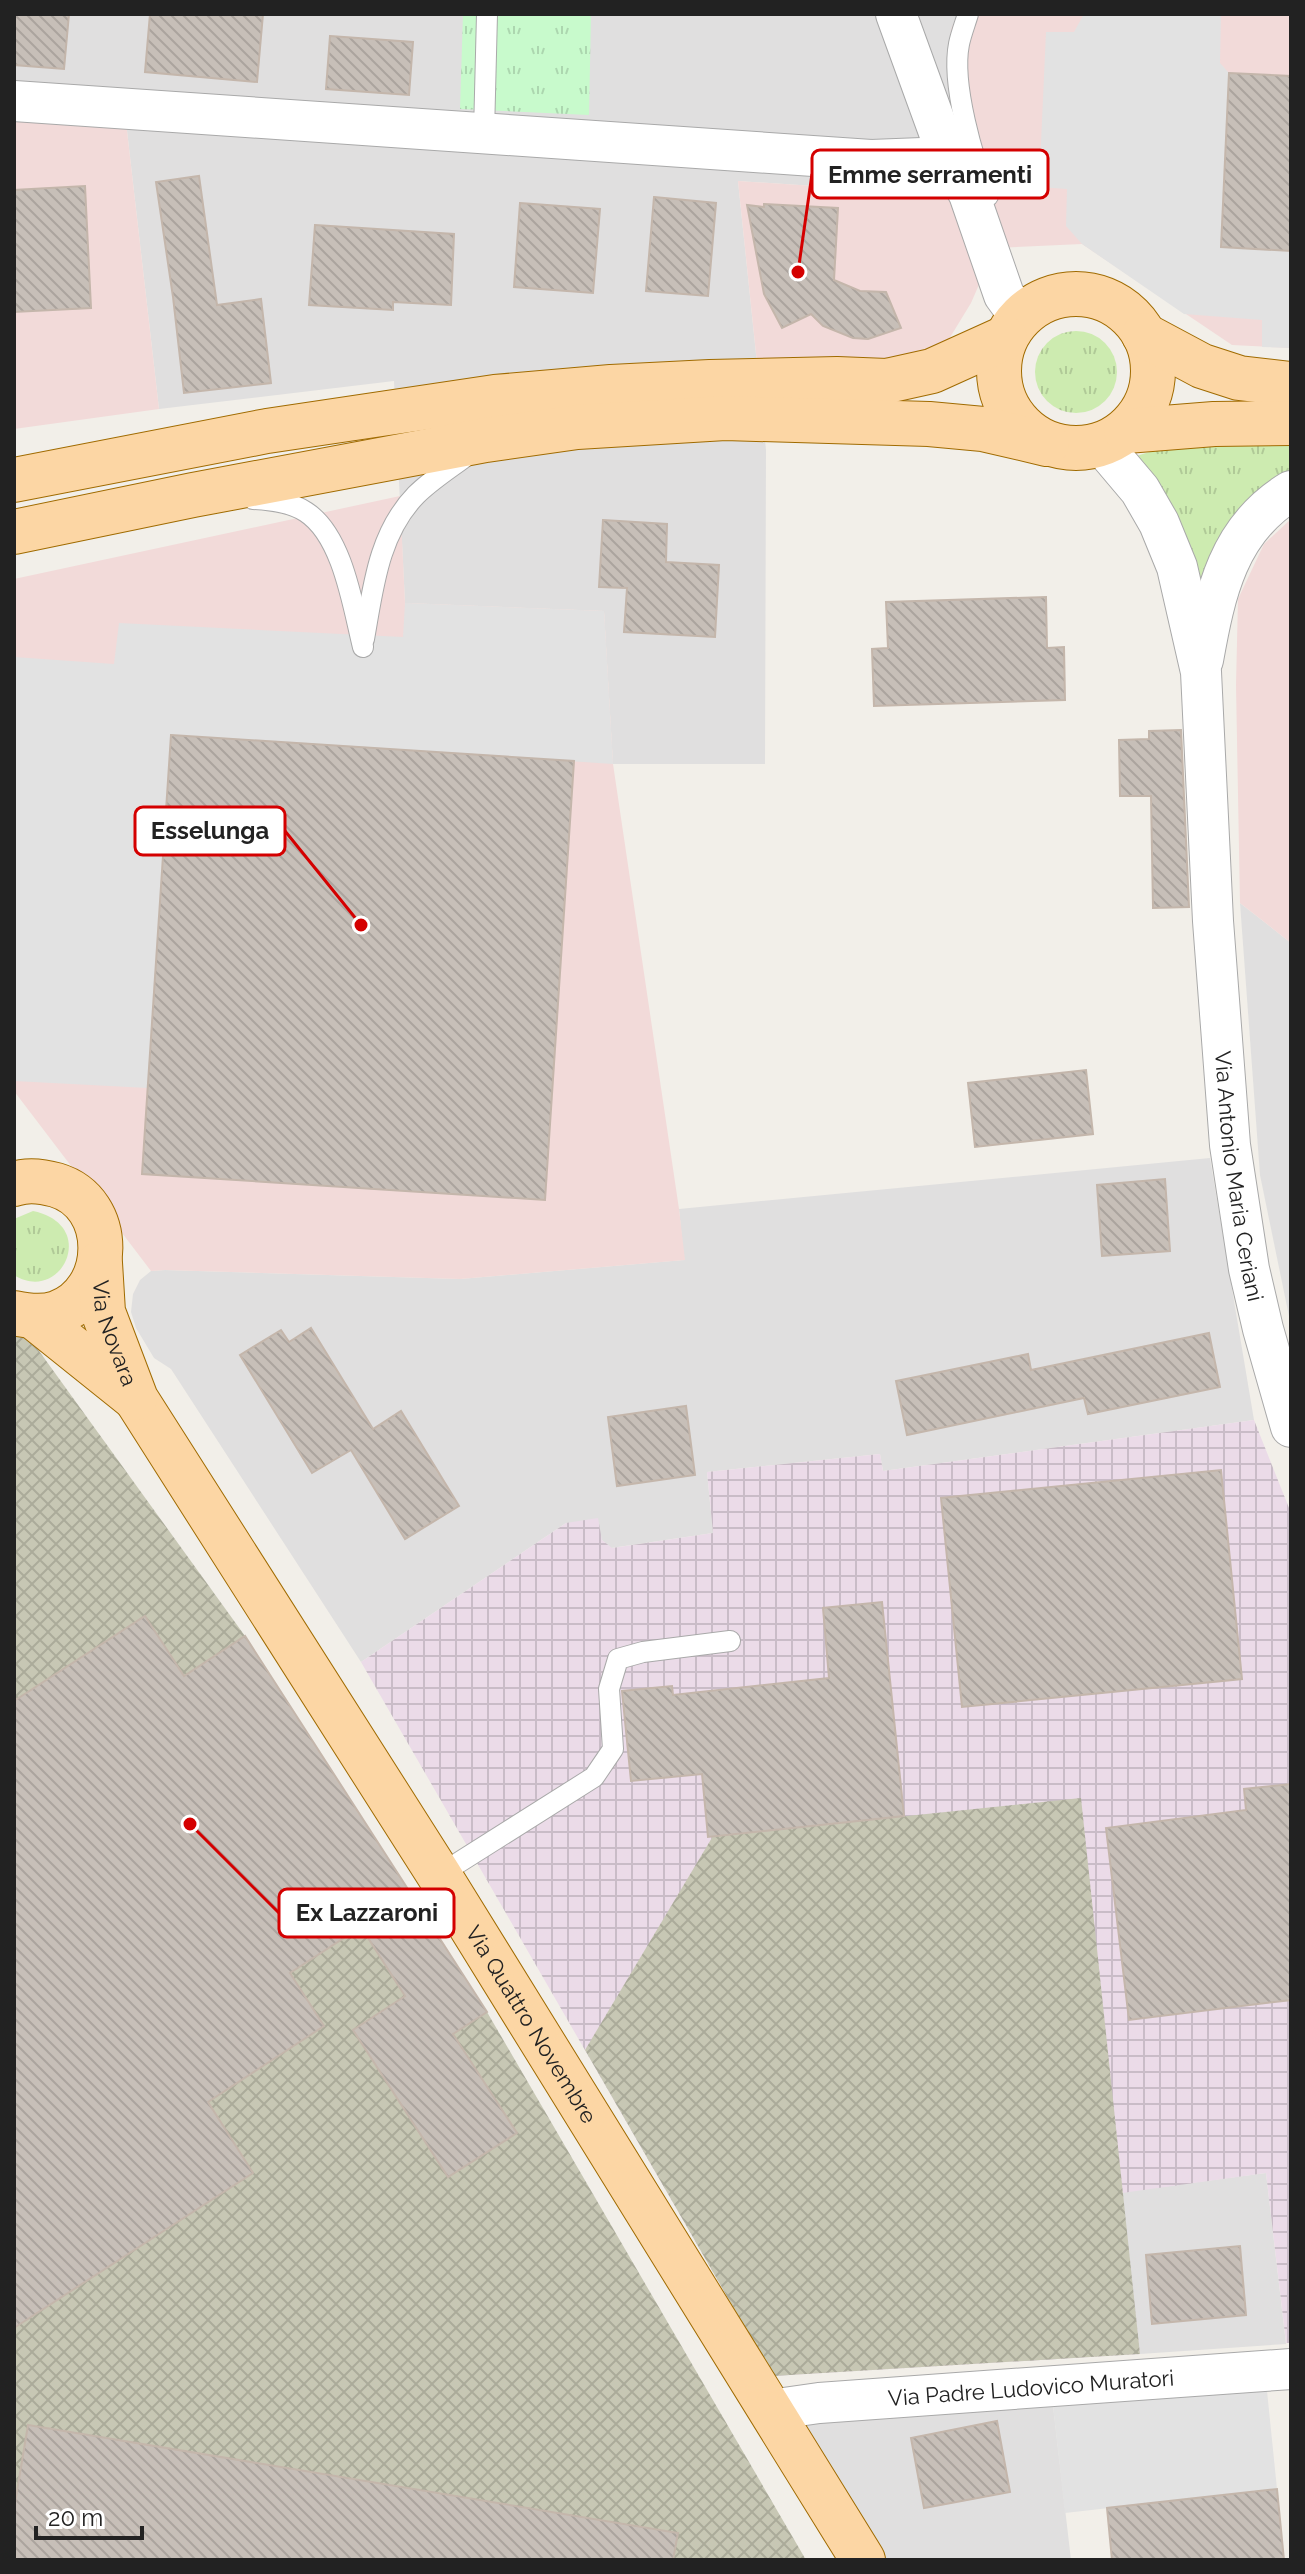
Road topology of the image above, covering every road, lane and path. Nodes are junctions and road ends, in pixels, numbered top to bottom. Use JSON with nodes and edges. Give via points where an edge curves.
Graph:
{"nodes":[{"id":1,"x":487,"y":14,"type":"edge"},
{"id":2,"x":896,"y":14,"type":"edge"},
{"id":3,"x":968,"y":14,"type":"edge"},
{"id":4,"x":14,"y":101,"type":"edge"},
{"id":5,"x":484,"y":133,"type":"junction"},
{"id":6,"x":948,"y":157,"type":"junction"},
{"id":7,"x":1009,"y":316,"type":"junction"},
{"id":8,"x":1144,"y":335,"type":"junction"},
{"id":9,"x":1291,"y":384,"type":"edge"},
{"id":10,"x":1291,"y":423,"type":"edge"},
{"id":11,"x":1114,"y":438,"type":"junction"},
{"id":12,"x":486,"y":440,"type":"junction"},
{"id":13,"x":1047,"y":444,"type":"junction"},
{"id":14,"x":14,"y":480,"type":"edge"},
{"id":15,"x":1291,"y":491,"type":"edge"},
{"id":16,"x":193,"y":495,"type":"junction"},
{"id":17,"x":14,"y":532,"type":"edge"},
{"id":18,"x":1201,"y":672,"type":"junction"},
{"id":19,"x":14,"y":1146,"type":"edge"},
{"id":20,"x":32,"y":1183,"type":"edge"},
{"id":21,"x":100,"y":1263,"type":"junction"},
{"id":22,"x":24,"y":1315,"type":"edge"},
{"id":23,"x":136,"y":1399,"type":"junction"},
{"id":24,"x":1291,"y":1427,"type":"edge"},
{"id":25,"x":196,"y":1490,"type":"joint"},
{"id":26,"x":730,"y":1641,"type":"dead end"},
{"id":27,"x":439,"y":1875,"type":"junction"},
{"id":28,"x":1291,"y":2369,"type":"edge"},
{"id":29,"x":770,"y":2410,"type":"junction"},
{"id":30,"x":863,"y":2560,"type":"edge"}],
"edges":[{"from":1,"to":5,"type":"lane"},
{"from":2,"to":6,"type":"street"},
{"from":3,"to":7,"type":"lane","via":[[958,46],[959,79],[980,176],[998,221]]},
{"from":4,"to":5,"type":"street"},
{"from":5,"to":6,"type":"street","via":[[871,160]]},
{"from":6,"to":7,"type":"street","via":[[969,194]]},
{"from":7,"to":8,"type":"main road","via":[[1062,294],[1086,294],[1128,314]]},
{"from":7,"to":13,"type":"main road","via":[[998,362],[999,388],[1025,431]]},
{"from":7,"to":14,"type":"main road","via":[[932,371],[887,381],[710,382],[495,397],[267,431]]},
{"from":8,"to":9,"type":"main road","via":[[1202,366],[1239,378]]},
{"from":8,"to":11,"type":"main road","via":[[1152,360],[1152,386],[1143,410]]},
{"from":10,"to":11,"type":"main road","via":[[1214,424]]},
{"from":11,"to":13,"type":"main road","via":[[1075,449]]},
{"from":11,"to":18,"type":"street","via":[[1177,567]]},
{"from":12,"to":13,"type":"main road","via":[[577,427],[725,418],[929,424],[983,429]]},
{"from":12,"to":16,"type":"main road"},
{"from":12,"to":16,"type":"lane","via":[[415,497],[393,527],[377,566],[363,647],[344,573],[324,528],[305,511],[278,501]]},
{"from":15,"to":18,"type":"street","via":[[1260,514],[1237,544],[1225,570]]},
{"from":16,"to":17,"type":"main road"},
{"from":18,"to":24,"type":"street","name":"Via Antonio Maria Ceriani","via":[[1230,1145],[1263,1329]]},
{"from":19,"to":20,"type":"main road","name":"Via Novara"},
{"from":20,"to":21,"type":"main road","name":"Via Novara","via":[[64,1187],[82,1200],[102,1240]]},
{"from":21,"to":22,"type":"main road","name":"Via Novara","via":[[77,1302],[57,1313]]},
{"from":21,"to":23,"type":"main road","name":"Via Novara","via":[[103,1312]]},
{"from":22,"to":23,"type":"main road","name":"Via Novara"},
{"from":23,"to":25,"type":"main road","name":"Via Novara"},
{"from":25,"to":27,"type":"main road","name":"Via Quattro Novembre"},
{"from":26,"to":27,"type":"lane","via":[[618,1659],[609,1689],[613,1749],[594,1777]]},
{"from":27,"to":29,"type":"main road","name":"Via Quattro Novembre"},
{"from":28,"to":29,"type":"street","name":"Via Padre Ludovico Muratori"},
{"from":29,"to":30,"type":"main road","name":"Via Quattro Novembre"}]}
